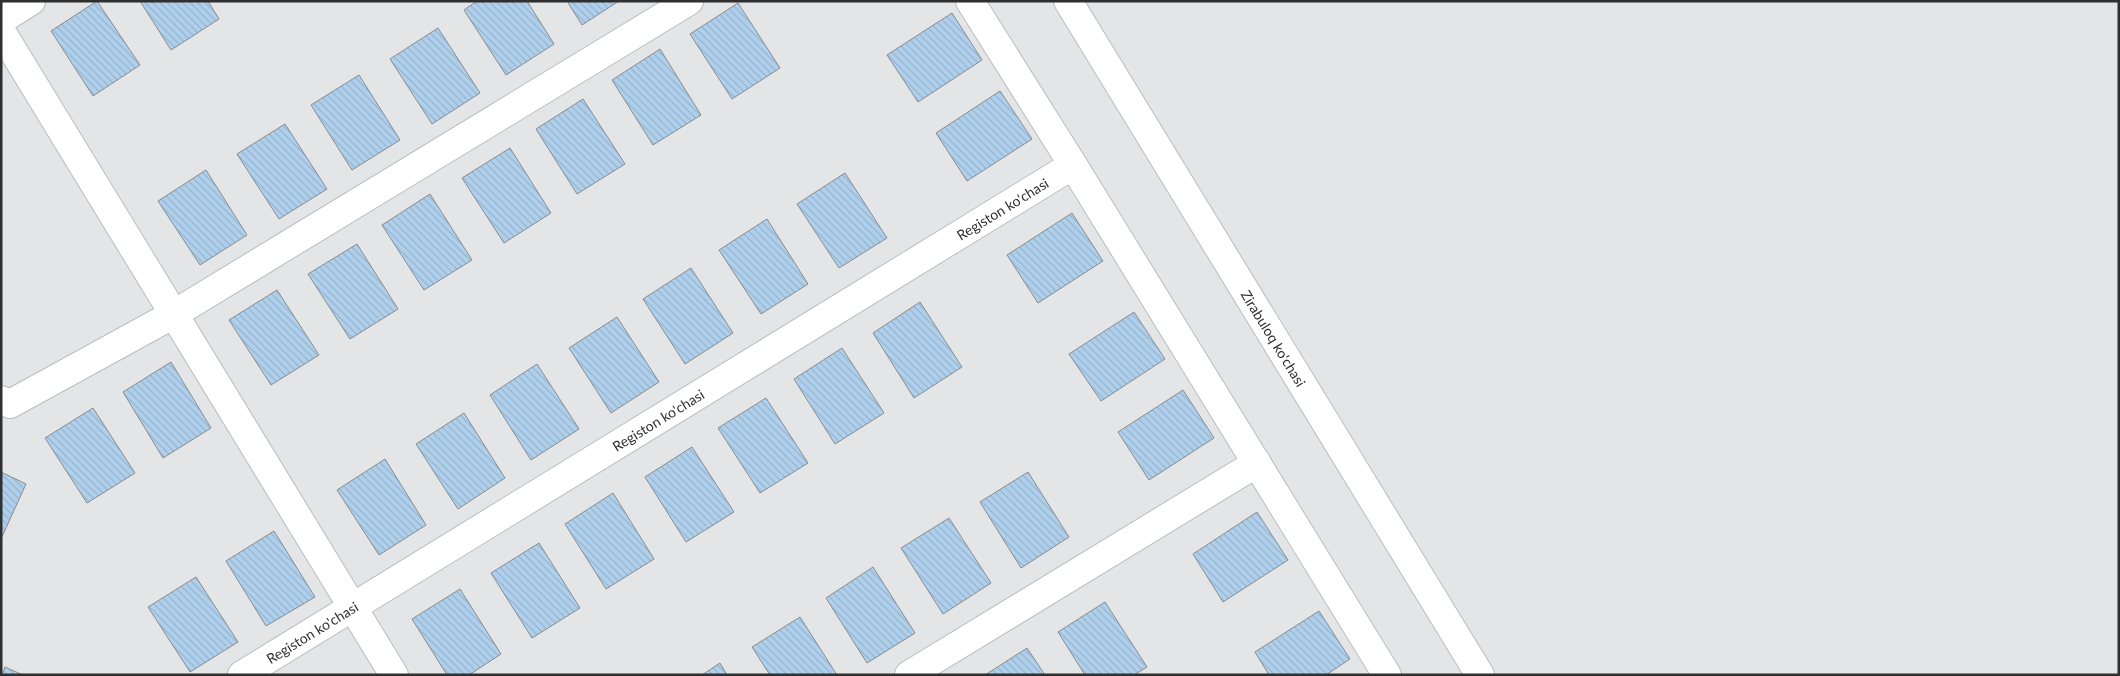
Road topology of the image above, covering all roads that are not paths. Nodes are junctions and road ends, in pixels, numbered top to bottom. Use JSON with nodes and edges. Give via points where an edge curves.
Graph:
{"nodes":[{"id":1,"x":31,"y":1,"type":"edge"},
{"id":2,"x":689,"y":1,"type":"edge"},
{"id":3,"x":970,"y":1,"type":"edge"},
{"id":4,"x":1068,"y":1,"type":"edge"},
{"id":5,"x":1,"y":20,"type":"edge"},
{"id":6,"x":1,"y":31,"type":"edge"},
{"id":7,"x":1073,"y":165,"type":"junction"},
{"id":8,"x":174,"y":314,"type":"junction"},
{"id":9,"x":1,"y":400,"type":"edge"},
{"id":10,"x":1257,"y":463,"type":"junction"},
{"id":11,"x":353,"y":608,"type":"junction"},
{"id":12,"x":242,"y":675,"type":"edge"},
{"id":13,"x":394,"y":675,"type":"edge"},
{"id":14,"x":909,"y":675,"type":"edge"},
{"id":15,"x":1386,"y":675,"type":"edge"},
{"id":16,"x":1480,"y":675,"type":"edge"}],
"edges":[{"from":1,"to":5,"type":"street"},
{"from":2,"to":8,"type":"street"},
{"from":3,"to":7,"type":"street"},
{"from":4,"to":16,"type":"street","name":"Zirabuloq ko'chasi"},
{"from":6,"to":8,"type":"street"},
{"from":7,"to":10,"type":"street"},
{"from":7,"to":11,"type":"street","name":"Registon ko'chasi"},
{"from":8,"to":9,"type":"street","via":[[10,404]]},
{"from":8,"to":11,"type":"street"},
{"from":10,"to":14,"type":"street"},
{"from":10,"to":15,"type":"street"},
{"from":11,"to":12,"type":"street","name":"Registon ko'chasi"},
{"from":11,"to":13,"type":"street"}]}
